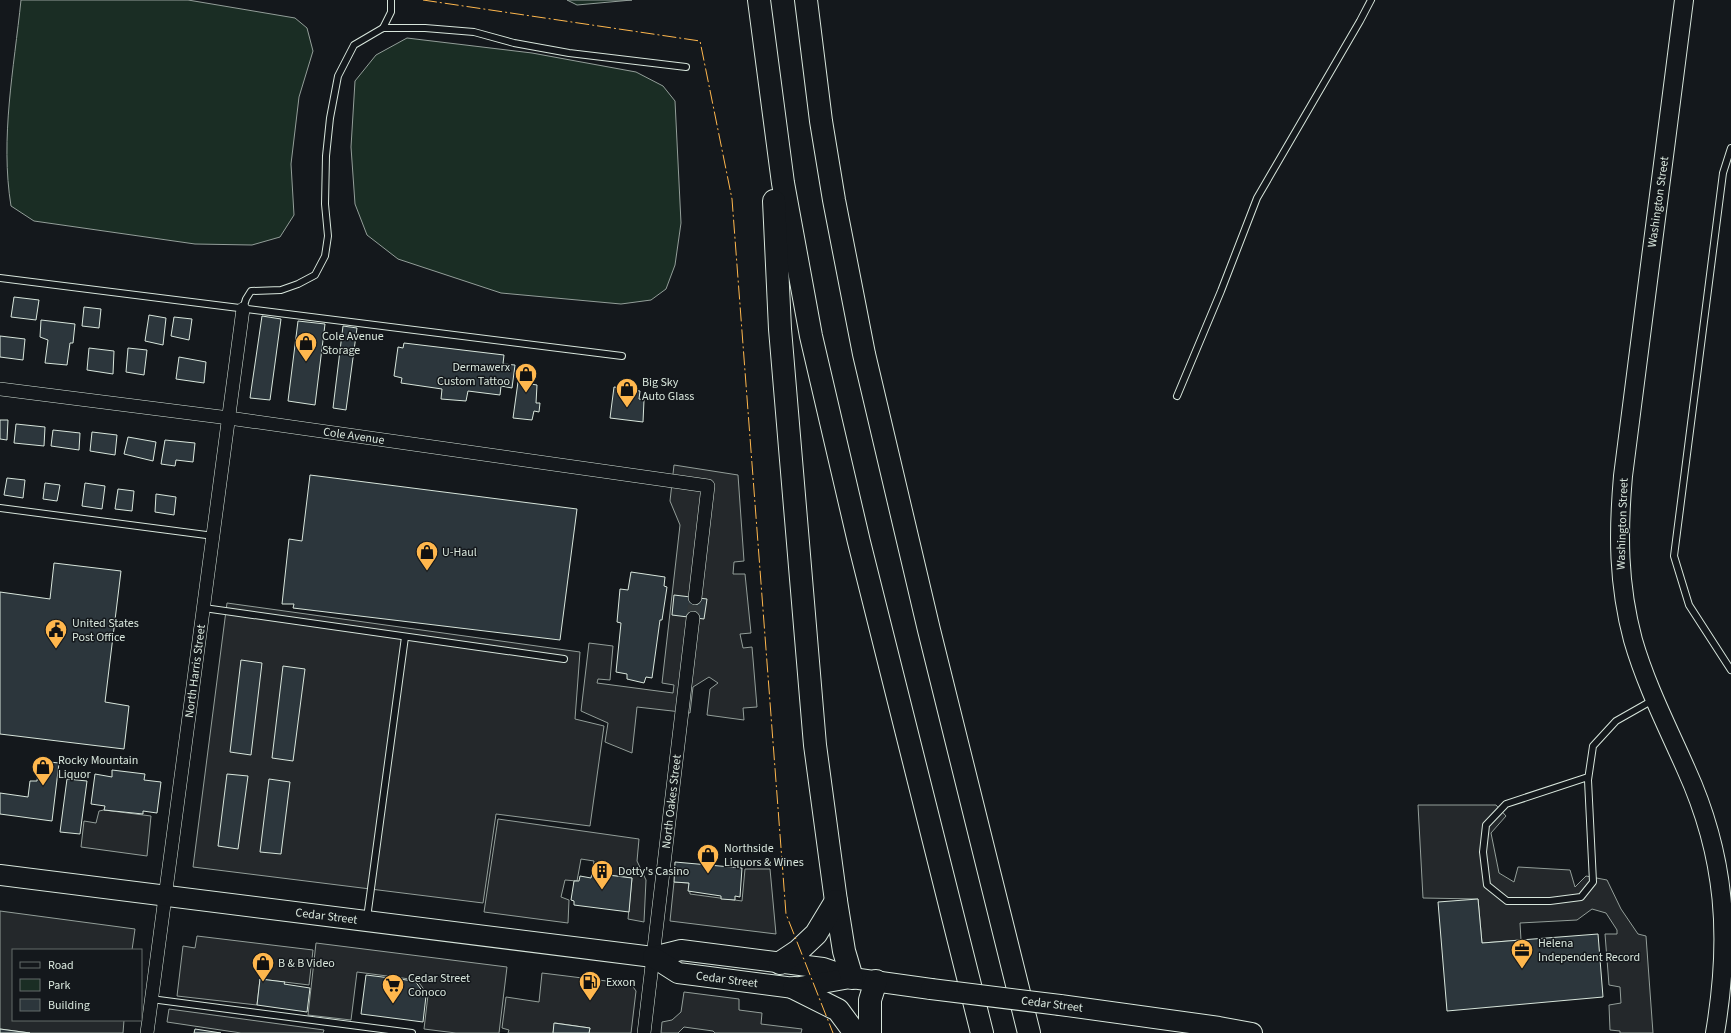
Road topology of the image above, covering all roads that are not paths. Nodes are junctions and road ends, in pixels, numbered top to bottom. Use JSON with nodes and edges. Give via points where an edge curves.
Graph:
{"nodes":[{"id":1,"x":391,"y":0,"type":"edge"},
{"id":2,"x":759,"y":0,"type":"edge"},
{"id":3,"x":806,"y":0,"type":"edge"},
{"id":4,"x":1371,"y":0,"type":"edge"},
{"id":5,"x":1684,"y":0,"type":"edge"},
{"id":6,"x":383,"y":28,"type":"junction"},
{"id":7,"x":686,"y":67,"type":"dead end"},
{"id":8,"x":768,"y":78,"type":"junction"},
{"id":9,"x":1731,"y":148,"type":"edge"},
{"id":10,"x":0,"y":278,"type":"edge"},
{"id":11,"x":243,"y":309,"type":"junction"},
{"id":12,"x":622,"y":356,"type":"dead end"},
{"id":13,"x":0,"y":389,"type":"edge"},
{"id":14,"x":1177,"y":396,"type":"dead end"},
{"id":15,"x":229,"y":418,"type":"junction"},
{"id":16,"x":0,"y":508,"type":"edge"},
{"id":17,"x":214,"y":536,"type":"junction"},
{"id":18,"x":695,"y":598,"type":"tunnel mouth"},
{"id":19,"x":204,"y":608,"type":"junction"},
{"id":20,"x":693,"y":618,"type":"tunnel mouth"},
{"id":21,"x":405,"y":637,"type":"junction"},
{"id":22,"x":564,"y":659,"type":"dead end"},
{"id":23,"x":1731,"y":670,"type":"edge"},
{"id":24,"x":1655,"y":699,"type":"junction"},
{"id":25,"x":1588,"y":777,"type":"junction"},
{"id":26,"x":0,"y":875,"type":"edge"},
{"id":27,"x":165,"y":896,"type":"junction"},
{"id":28,"x":836,"y":901,"type":"junction"},
{"id":29,"x":366,"y":921,"type":"junction"},
{"id":30,"x":653,"y":957,"type":"junction"},
{"id":31,"x":780,"y":963,"type":"junction"},
{"id":32,"x":852,"y":978,"type":"junction"},
{"id":33,"x":876,"y":981,"type":"junction"},
{"id":34,"x":794,"y":988,"type":"junction"},
{"id":35,"x":151,"y":998,"type":"junction"},
{"id":36,"x":147,"y":1033,"type":"edge"},
{"id":37,"x":412,"y":1033,"type":"edge"},
{"id":38,"x":644,"y":1033,"type":"edge"},
{"id":39,"x":855,"y":1033,"type":"edge"},
{"id":40,"x":870,"y":1033,"type":"edge"},
{"id":41,"x":982,"y":1033,"type":"edge"},
{"id":42,"x":1029,"y":1033,"type":"edge"},
{"id":43,"x":1252,"y":1033,"type":"edge"},
{"id":44,"x":1715,"y":1033,"type":"edge"}],
"edges":[{"from":1,"to":6,"type":"lane","via":[[391,12]]},
{"from":2,"to":8,"type":"highway"},
{"from":3,"to":42,"type":"highway","via":[[832,192],[864,354]]},
{"from":4,"to":14,"type":"lane","via":[[1258,198]]},
{"from":5,"to":24,"type":"main road","name":"Washington Street","via":[[1620,508],[1620,574],[1625,608],[1634,642]]},
{"from":6,"to":7,"type":"lane","via":[[474,32],[514,43],[569,53]]},
{"from":6,"to":11,"type":"lane","via":[[354,45],[338,76],[326,156],[325,204],[328,236],[325,256],[315,276],[281,290],[251,291]]},
{"from":8,"to":28,"type":"highway","via":[[780,329],[815,745]]},
{"from":8,"to":41,"type":"highway","via":[[792,234],[823,388]]},
{"from":9,"to":23,"type":"lane","via":[[1723,174],[1674,556],[1689,606]]},
{"from":10,"to":11,"type":"lane"},
{"from":11,"to":12,"type":"lane"},
{"from":11,"to":15,"type":"street","name":"North Harris Street"},
{"from":13,"to":15,"type":"street","name":"Cole Avenue"},
{"from":15,"to":17,"type":"street","name":"North Harris Street"},
{"from":15,"to":18,"type":"street","name":"Cole Avenue","via":[[708,486]]},
{"from":16,"to":17,"type":"lane"},
{"from":17,"to":19,"type":"street","name":"North Harris Street"},
{"from":19,"to":21,"type":"lane"},
{"from":19,"to":27,"type":"street","name":"North Harris Street"},
{"from":20,"to":30,"type":"street","name":"North Oakes Street"},
{"from":21,"to":22,"type":"lane"},
{"from":21,"to":29,"type":"lane"},
{"from":24,"to":25,"type":"lane","via":[[1616,721],[1593,746]]},
{"from":24,"to":44,"type":"main road","name":"Washington Street","via":[[1708,824],[1724,893],[1726,955],[1724,984]]},
{"from":25,"to":25,"type":"lane","via":[[1593,882],[1581,897],[1550,901],[1507,900],[1487,885],[1483,852],[1486,824],[1506,804]]},
{"from":26,"to":27,"type":"main road","name":"Cedar Street"},
{"from":27,"to":29,"type":"main road","name":"Cedar Street"},
{"from":27,"to":35,"type":"street","name":"North Harris Street"},
{"from":28,"to":31,"type":"highway","via":[[816,934]]},
{"from":28,"to":32,"type":"highway","via":[[844,951]]},
{"from":29,"to":30,"type":"main road","name":"Cedar Street"},
{"from":30,"to":31,"type":"main road","name":"Cedar Street","via":[[681,950]]},
{"from":30,"to":34,"type":"main road","name":"Cedar Street","via":[[678,974]]},
{"from":30,"to":38,"type":"street","name":"North Oakes Street"},
{"from":31,"to":32,"type":"main road","name":"Cedar Street","via":[[823,968]]},
{"from":32,"to":33,"type":"main road","name":"Cedar Street"},
{"from":32,"to":34,"type":"main road","name":"Cedar Street"},
{"from":33,"to":40,"type":"highway","via":[[870,1000]]},
{"from":33,"to":43,"type":"main road","name":"Cedar Street","bridge":true},
{"from":34,"to":39,"type":"highway","via":[[838,1010]]},
{"from":35,"to":36,"type":"street","name":"North Harris Street"},
{"from":35,"to":37,"type":"lane"}]}
